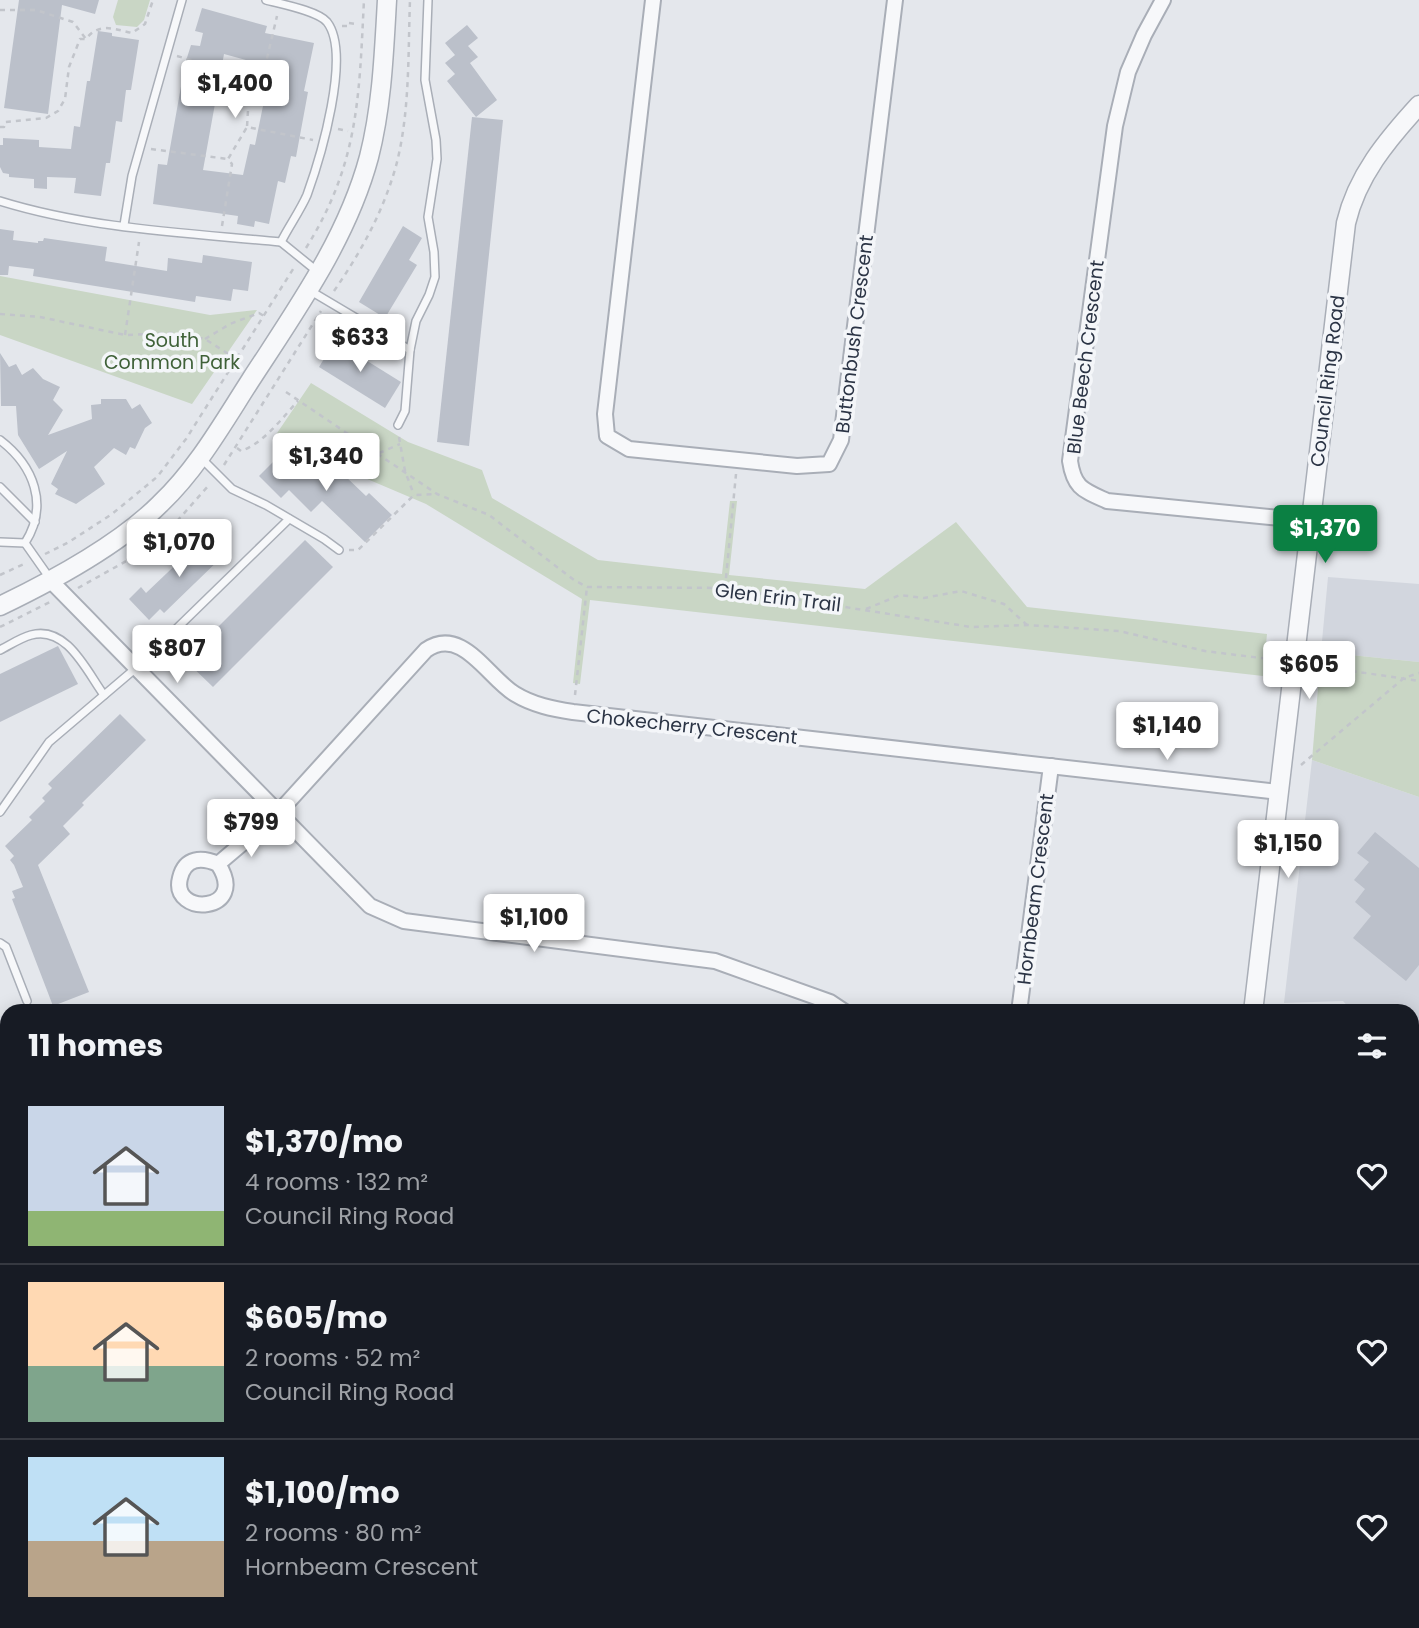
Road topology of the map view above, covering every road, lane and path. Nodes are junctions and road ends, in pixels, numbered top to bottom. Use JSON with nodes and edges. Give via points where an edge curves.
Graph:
{"nodes":[{"id":1,"x":153,"y":0,"type":"edge"},
{"id":2,"x":182,"y":0,"type":"edge"},
{"id":3,"x":266,"y":0,"type":"edge"},
{"id":4,"x":364,"y":0,"type":"edge"},
{"id":5,"x":387,"y":0,"type":"edge"},
{"id":6,"x":428,"y":0,"type":"edge"},
{"id":7,"x":653,"y":0,"type":"edge"},
{"id":8,"x":895,"y":0,"type":"edge"},
{"id":9,"x":1163,"y":0,"type":"edge"},
{"id":10,"x":280,"y":4,"type":"junction"},
{"id":11,"x":0,"y":10,"type":"edge"},
{"id":12,"x":357,"y":24,"type":"dead end"},
{"id":13,"x":331,"y":31,"type":"junction"},
{"id":14,"x":86,"y":38,"type":"junction"},
{"id":15,"x":167,"y":54,"type":"junction"},
{"id":16,"x":250,"y":77,"type":"junction"},
{"id":17,"x":1419,"y":105,"type":"edge"},
{"id":18,"x":0,"y":127,"type":"edge"},
{"id":19,"x":247,"y":127,"type":"junction"},
{"id":20,"x":324,"y":143,"type":"junction"},
{"id":21,"x":140,"y":147,"type":"junction"},
{"id":22,"x":228,"y":159,"type":"junction"},
{"id":23,"x":0,"y":201,"type":"edge"},
{"id":24,"x":124,"y":225,"type":"junction"},
{"id":25,"x":141,"y":227,"type":"junction"},
{"id":26,"x":220,"y":236,"type":"junction"},
{"id":27,"x":281,"y":242,"type":"junction"},
{"id":28,"x":300,"y":258,"type":"junction"},
{"id":29,"x":318,"y":272,"type":"junction"},
{"id":30,"x":309,"y":290,"type":"junction"},
{"id":31,"x":0,"y":314,"type":"edge"},
{"id":32,"x":264,"y":316,"type":"junction"},
{"id":33,"x":125,"y":335,"type":"junction"},
{"id":34,"x":205,"y":339,"type":"junction"},
{"id":35,"x":410,"y":350,"type":"junction"},
{"id":36,"x":230,"y":355,"type":"dead end"},
{"id":37,"x":286,"y":392,"type":"dead end"},
{"id":38,"x":298,"y":401,"type":"junction"},
{"id":39,"x":398,"y":425,"type":"dead end"},
{"id":40,"x":0,"y":440,"type":"edge"},
{"id":41,"x":237,"y":448,"type":"dead end"},
{"id":42,"x":379,"y":453,"type":"junction"},
{"id":43,"x":200,"y":457,"type":"junction"},
{"id":44,"x":737,"y":460,"type":"junction"},
{"id":45,"x":405,"y":471,"type":"junction"},
{"id":46,"x":0,"y":487,"type":"edge"},
{"id":47,"x":437,"y":494,"type":"junction"},
{"id":48,"x":414,"y":495,"type":"junction"},
{"id":49,"x":289,"y":520,"type":"junction"},
{"id":50,"x":35,"y":522,"type":"junction"},
{"id":51,"x":1311,"y":522,"type":"junction"},
{"id":52,"x":0,"y":542,"type":"edge"},
{"id":53,"x":25,"y":542,"type":"junction"},
{"id":54,"x":339,"y":550,"type":"joint"},
{"id":55,"x":34,"y":559,"type":"junction"},
{"id":56,"x":0,"y":575,"type":"edge"},
{"id":57,"x":51,"y":581,"type":"junction"},
{"id":58,"x":587,"y":587,"type":"junction"},
{"id":59,"x":725,"y":588,"type":"junction"},
{"id":60,"x":0,"y":606,"type":"edge"},
{"id":61,"x":866,"y":609,"type":"junction"},
{"id":62,"x":1028,"y":625,"type":"junction"},
{"id":63,"x":0,"y":650,"type":"edge"},
{"id":64,"x":1282,"y":661,"type":"dead end"},
{"id":65,"x":1306,"y":664,"type":"dead end"},
{"id":66,"x":136,"y":668,"type":"junction"},
{"id":67,"x":1419,"y":673,"type":"edge"},
{"id":68,"x":1404,"y":678,"type":"junction"},
{"id":69,"x":1419,"y":681,"type":"edge"},
{"id":70,"x":104,"y":695,"type":"junction"},
{"id":71,"x":573,"y":712,"type":"junction"},
{"id":72,"x":1051,"y":766,"type":"junction"},
{"id":73,"x":1298,"y":767,"type":"dead end"},
{"id":74,"x":1279,"y":792,"type":"junction"},
{"id":75,"x":0,"y":812,"type":"edge"},
{"id":76,"x":278,"y":813,"type":"junction"},
{"id":77,"x":218,"y":864,"type":"dead end"},
{"id":78,"x":0,"y":943,"type":"edge"},
{"id":79,"x":27,"y":1001,"type":"dead end"},
{"id":80,"x":833,"y":1004,"type":"edge"},
{"id":81,"x":1020,"y":1004,"type":"edge"},
{"id":82,"x":1254,"y":1004,"type":"edge"}],
"edges":[{"from":1,"to":14,"type":"path","via":[[145,24],[132,33],[103,26]]},
{"from":2,"to":15,"type":"lane"},
{"from":3,"to":10,"type":"lane"},
{"from":4,"to":28,"type":"path","via":[[352,142],[325,217]]},
{"from":5,"to":29,"type":"street","via":[[383,71],[369,156],[356,198]]},
{"from":6,"to":35,"type":"lane","via":[[425,80],[437,159],[428,217],[435,277],[416,321]]},
{"from":7,"to":44,"type":"street","name":"Buttonbush Crescent","via":[[605,414],[607,436],[629,449]]},
{"from":8,"to":44,"type":"street","name":"Buttonbush Crescent","via":[[841,440],[829,464]]},
{"from":9,"to":51,"type":"street","name":"Blue Beech Crescent","via":[[1128,72],[1115,126],[1070,461],[1073,478],[1085,491],[1107,501]]},
{"from":10,"to":13,"type":"lane","via":[[313,13],[326,20]]},
{"from":10,"to":16,"type":"path","via":[[263,75]]},
{"from":11,"to":14,"type":"path","via":[[36,10],[73,22]]},
{"from":12,"to":13,"type":"path"},
{"from":13,"to":20,"type":"lane","via":[[336,54],[334,90]]},
{"from":14,"to":18,"type":"path","via":[[80,39],[69,67],[65,99],[58,111],[46,118],[5,122]]},
{"from":15,"to":16,"type":"path"},
{"from":15,"to":21,"type":"lane"},
{"from":16,"to":19,"type":"path"},
{"from":17,"to":51,"type":"street","name":"Council Ring Road","via":[[1369,167],[1351,201]]},
{"from":19,"to":20,"type":"path"},
{"from":19,"to":22,"type":"path"},
{"from":20,"to":27,"type":"lane","via":[[306,197]]},
{"from":21,"to":22,"type":"path"},
{"from":21,"to":24,"type":"lane"},
{"from":22,"to":26,"type":"path","via":[[232,163]]},
{"from":23,"to":24,"type":"lane","via":[[38,213]]},
{"from":24,"to":25,"type":"lane"},
{"from":25,"to":26,"type":"lane"},
{"from":25,"to":33,"type":"path"},
{"from":26,"to":27,"type":"lane"},
{"from":27,"to":28,"type":"lane"},
{"from":28,"to":29,"type":"lane"},
{"from":28,"to":32,"type":"path"},
{"from":29,"to":30,"type":"street"},
{"from":30,"to":35,"type":"lane"},
{"from":30,"to":43,"type":"street"},
{"from":31,"to":33,"type":"path","via":[[40,317]]},
{"from":32,"to":34,"type":"path","via":[[259,313],[230,324]]},
{"from":32,"to":55,"type":"path","via":[[157,477],[112,514]]},
{"from":33,"to":34,"type":"path","via":[[174,333]]},
{"from":34,"to":36,"type":"path"},
{"from":35,"to":39,"type":"lane","via":[[405,411]]},
{"from":37,"to":38,"type":"path"},
{"from":38,"to":41,"type":"path","via":[[250,448]]},
{"from":38,"to":42,"type":"path"},
{"from":40,"to":50,"type":"lane","via":[[13,450],[33,482],[38,507]]},
{"from":42,"to":45,"type":"path"},
{"from":42,"to":45,"type":"path","via":[[400,444]]},
{"from":43,"to":49,"type":"lane","via":[[232,489]]},
{"from":43,"to":57,"type":"street","via":[[159,506]]},
{"from":44,"to":59,"type":"path"},
{"from":45,"to":47,"type":"path"},
{"from":45,"to":48,"type":"path"},
{"from":46,"to":50,"type":"lane"},
{"from":47,"to":48,"type":"path"},
{"from":47,"to":58,"type":"path","via":[[489,514]]},
{"from":48,"to":54,"type":"path","via":[[358,550]]},
{"from":49,"to":54,"type":"lane"},
{"from":49,"to":66,"type":"lane"},
{"from":50,"to":53,"type":"lane"},
{"from":51,"to":74,"type":"street","name":"Council Ring Road"},
{"from":52,"to":53,"type":"lane"},
{"from":53,"to":55,"type":"lane"},
{"from":55,"to":56,"type":"path"},
{"from":55,"to":57,"type":"lane"},
{"from":57,"to":60,"type":"street"},
{"from":57,"to":66,"type":"street"},
{"from":58,"to":59,"type":"path","name":"Glen Erin Trail"},
{"from":58,"to":71,"type":"path"},
{"from":59,"to":61,"type":"path","name":"Glen Erin Trail"},
{"from":61,"to":62,"type":"path","name":"Glen Erin Trail","via":[[971,627]]},
{"from":61,"to":62,"type":"path","via":[[900,595],[924,598],[961,591],[1004,604]]},
{"from":62,"to":64,"type":"path","name":"Glen Erin Trail","via":[[1119,631],[1205,651]]},
{"from":63,"to":70,"type":"lane","via":[[31,635],[55,636],[67,644]]},
{"from":65,"to":68,"type":"path"},
{"from":66,"to":70,"type":"lane"},
{"from":66,"to":76,"type":"street"},
{"from":67,"to":68,"type":"path"},
{"from":68,"to":69,"type":"path"},
{"from":68,"to":73,"type":"path"},
{"from":70,"to":75,"type":"lane","via":[[49,742]]},
{"from":71,"to":72,"type":"street","name":"Chokecherry Crescent"},
{"from":71,"to":76,"type":"street","name":"Chokecherry Crescent","via":[[514,694],[456,643],[436,643]]},
{"from":72,"to":74,"type":"street","name":"Chokecherry Crescent"},
{"from":72,"to":81,"type":"street","name":"Hornbeam Crescent"},
{"from":74,"to":82,"type":"street","name":"Council Ring Road"},
{"from":76,"to":77,"type":"street","name":"Chokecherry Crescent"},
{"from":76,"to":80,"type":"street","via":[[370,906],[404,921],[715,961]]},
{"from":78,"to":79,"type":"lane","via":[[6,947]]}]}
